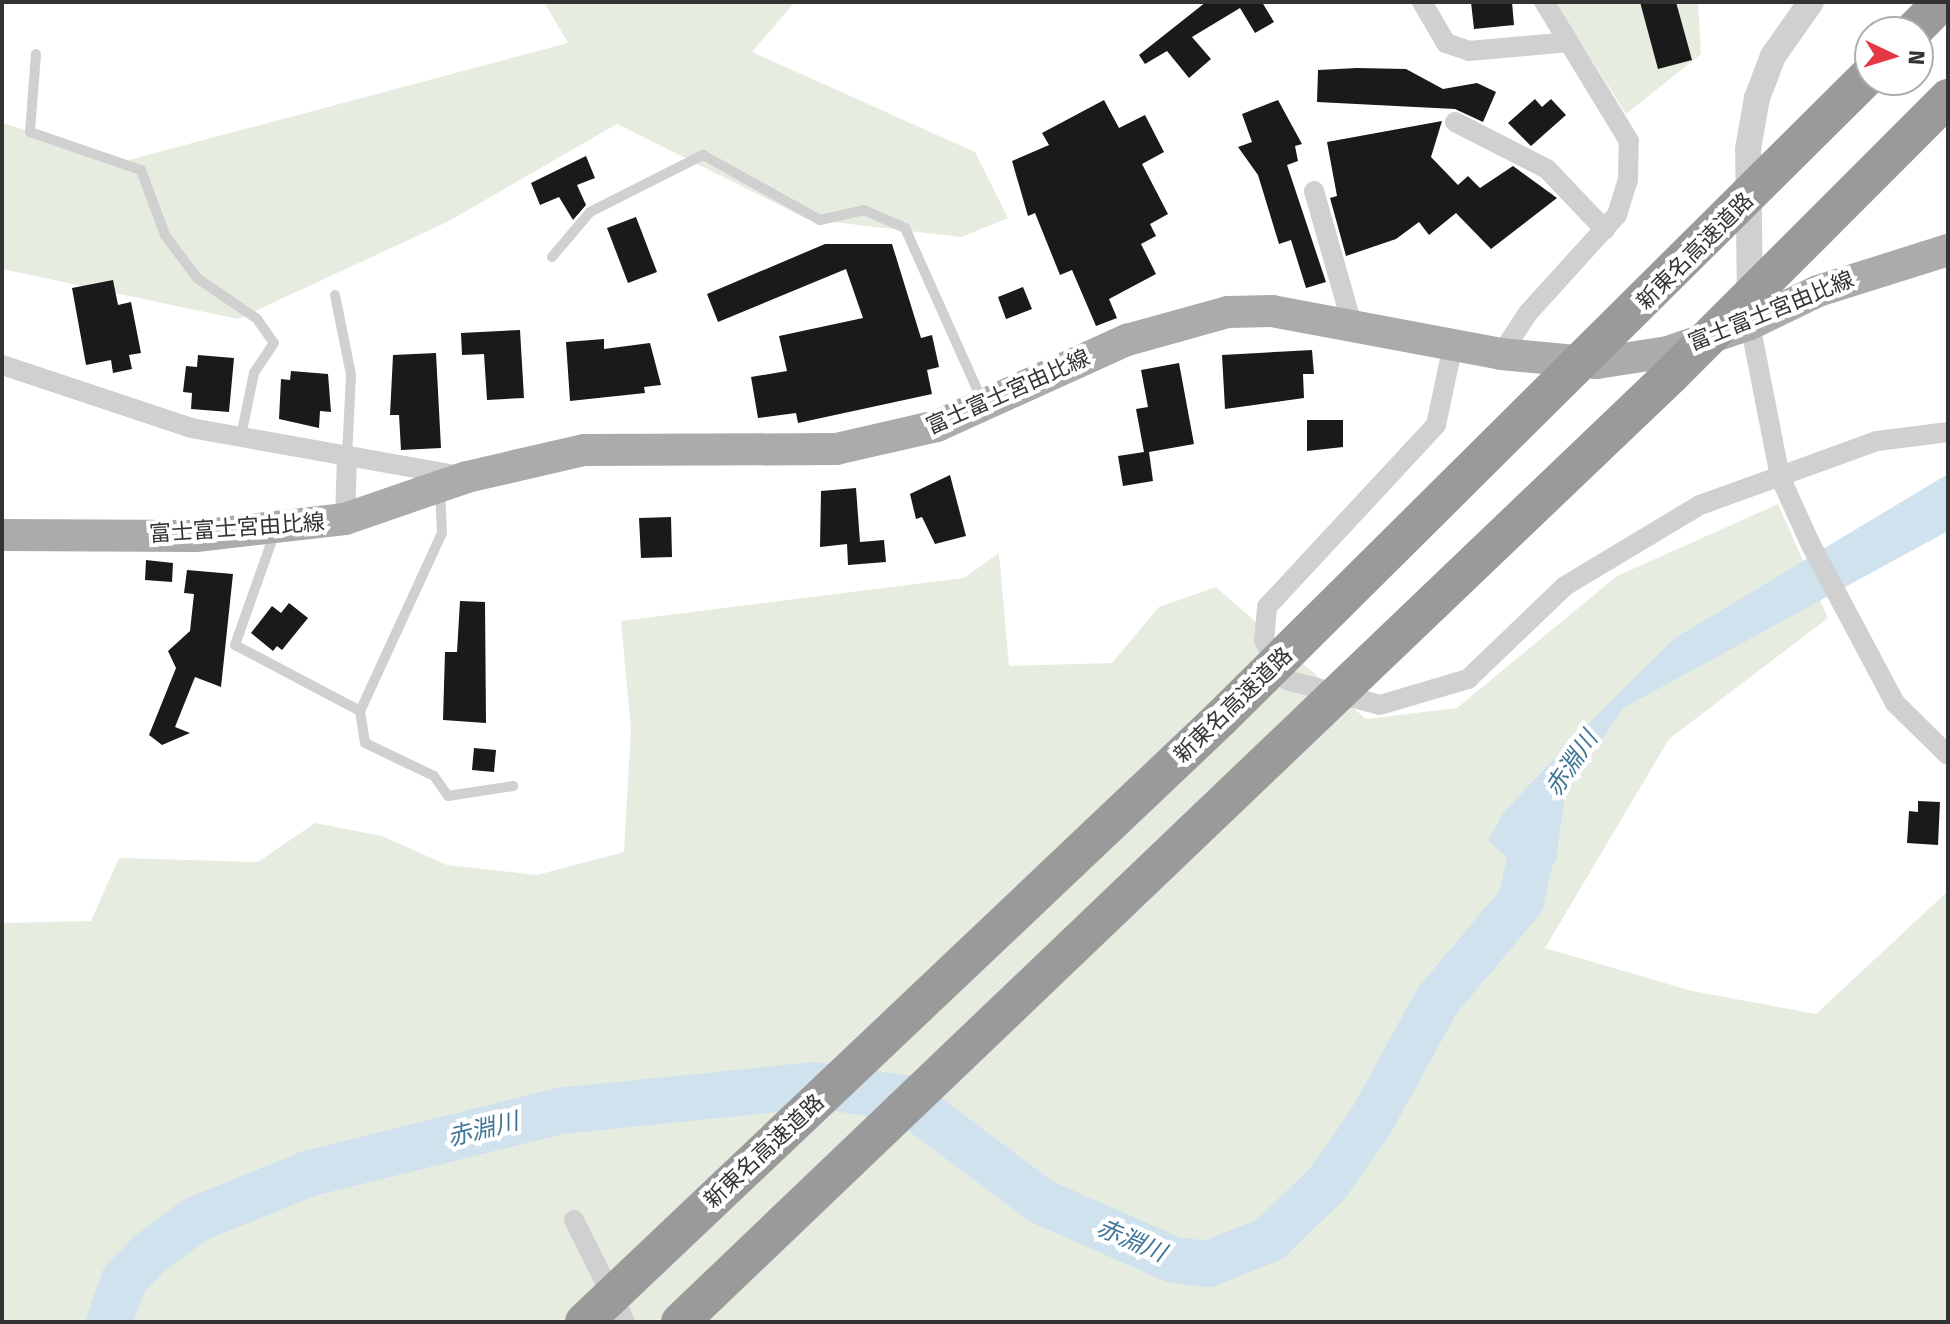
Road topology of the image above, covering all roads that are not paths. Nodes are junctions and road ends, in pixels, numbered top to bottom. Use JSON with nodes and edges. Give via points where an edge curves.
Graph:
{"nodes":[{"id":1,"x":1422,"y":2,"type":"edge"},
{"id":2,"x":1544,"y":2,"type":"edge"},
{"id":3,"x":1811,"y":2,"type":"edge"},
{"id":4,"x":1569,"y":42,"type":"junction"},
{"id":5,"x":36,"y":54,"type":"dead end"},
{"id":6,"x":1854,"y":90,"type":"edge"},
{"id":7,"x":1948,"y":98,"type":"edge"},
{"id":8,"x":1455,"y":122,"type":"dead end"},
{"id":9,"x":1314,"y":191,"type":"dead end"},
{"id":10,"x":1605,"y":230,"type":"junction"},
{"id":11,"x":1948,"y":250,"type":"edge"},
{"id":12,"x":552,"y":257,"type":"dead end"},
{"id":13,"x":335,"y":295,"type":"dead end"},
{"id":14,"x":1352,"y":324,"type":"junction"},
{"id":15,"x":1750,"y":324,"type":"junction"},
{"id":16,"x":1453,"y":345,"type":"junction"},
{"id":17,"x":1501,"y":354,"type":"junction"},
{"id":18,"x":2,"y":365,"type":"edge"},
{"id":19,"x":985,"y":404,"type":"junction"},
{"id":20,"x":1948,"y":432,"type":"edge"},
{"id":21,"x":241,"y":436,"type":"junction"},
{"id":22,"x":347,"y":455,"type":"junction"},
{"id":23,"x":1780,"y":477,"type":"junction"},
{"id":24,"x":454,"y":483,"type":"junction"},
{"id":25,"x":345,"y":519,"type":"junction"},
{"id":26,"x":276,"y":529,"type":"junction"},
{"id":27,"x":2,"y":535,"type":"edge"},
{"id":28,"x":360,"y":711,"type":"junction"},
{"id":29,"x":1948,"y":755,"type":"edge"},
{"id":30,"x":513,"y":786,"type":"dead end"},
{"id":31,"x":574,"y":1220,"type":"dead end"},
{"id":32,"x":584,"y":1322,"type":"edge"},
{"id":33,"x":625,"y":1322,"type":"edge"},
{"id":34,"x":680,"y":1322,"type":"edge"}],
"edges":[{"from":1,"to":4,"type":"street","via":[[1446,43],[1469,51]]},
{"from":2,"to":4,"type":"street"},
{"from":3,"to":15,"type":"street","via":[[1773,56],[1757,98],[1748,149]]},
{"from":4,"to":10,"type":"street","via":[[1629,141],[1628,180]]},
{"from":5,"to":21,"type":"lane","via":[[30,132],[141,170],[165,235],[197,278],[257,319],[274,343],[254,373]]},
{"from":6,"to":32,"type":"highway","name":"新東名高速道路","via":[[1220,719]]},
{"from":7,"to":34,"type":"highway","via":[[1670,376]]},
{"from":8,"to":10,"type":"street","via":[[1547,160]]},
{"from":9,"to":14,"type":"street"},
{"from":10,"to":17,"type":"street","via":[[1528,313]]},
{"from":11,"to":15,"type":"main road","name":"富士富士宮由比線","via":[[1818,291]]},
{"from":12,"to":19,"type":"lane","via":[[590,212],[703,155],[820,220],[864,210],[905,228]]},
{"from":13,"to":22,"type":"lane","via":[[351,374]]},
{"from":14,"to":16,"type":"main road","name":"富士富士宮由比線"},
{"from":14,"to":19,"type":"main road","name":"富士富士宮由比線","via":[[1272,311],[1185,319]]},
{"from":15,"to":17,"type":"main road","name":"富士富士宮由比線","via":[[1668,352],[1597,363]]},
{"from":15,"to":23,"type":"street"},
{"from":16,"to":17,"type":"main road","name":"富士富士宮由比線"},
{"from":16,"to":23,"type":"street","via":[[1436,425],[1267,607],[1264,640],[1287,680],[1380,705],[1468,679],[1565,586],[1700,505]]},
{"from":18,"to":21,"type":"street","via":[[121,409]]},
{"from":19,"to":24,"type":"main road","name":"富士富士宮由比線","via":[[937,426],[836,449],[584,450]]},
{"from":20,"to":23,"type":"street","via":[[1877,441]]},
{"from":21,"to":22,"type":"street"},
{"from":22,"to":24,"type":"street"},
{"from":22,"to":25,"type":"street"},
{"from":23,"to":29,"type":"street","via":[[1895,703]]},
{"from":24,"to":25,"type":"main road","name":"富士富士宮由比線"},
{"from":24,"to":28,"type":"lane","via":[[442,533]]},
{"from":25,"to":26,"type":"main road","name":"富士富士宮由比線"},
{"from":26,"to":27,"type":"main road","name":"富士富士宮由比線"},
{"from":26,"to":28,"type":"lane","via":[[235,645]]},
{"from":28,"to":30,"type":"lane","via":[[365,743],[434,776],[448,796]]},
{"from":31,"to":33,"type":"street"}]}
